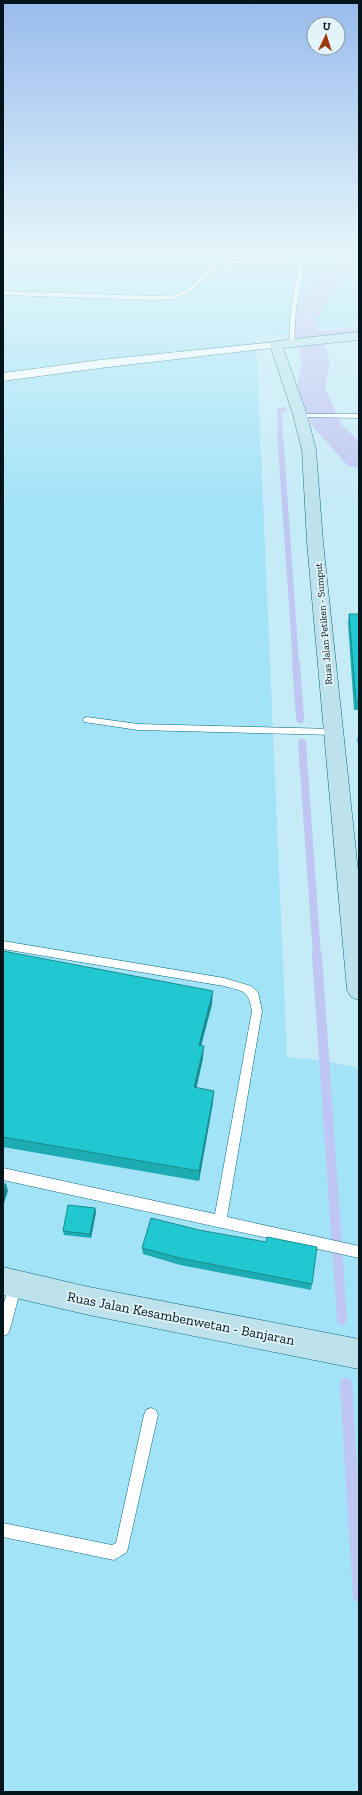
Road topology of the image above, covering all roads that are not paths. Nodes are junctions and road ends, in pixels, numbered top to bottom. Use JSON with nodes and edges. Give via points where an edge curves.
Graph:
{"nodes":[{"id":1,"x":287,"y":335,"type":"edge"},
{"id":2,"x":359,"y":336,"type":"edge"},
{"id":3,"x":284,"y":344,"type":"junction"},
{"id":4,"x":3,"y":377,"type":"edge"},
{"id":5,"x":307,"y":415,"type":"junction"},
{"id":6,"x":359,"y":416,"type":"edge"},
{"id":7,"x":87,"y":720,"type":"dead end"},
{"id":8,"x":334,"y":732,"type":"junction"},
{"id":9,"x":3,"y":945,"type":"edge"},
{"id":10,"x":359,"y":990,"type":"edge"},
{"id":11,"x":3,"y":1174,"type":"edge"},
{"id":12,"x":220,"y":1222,"type":"junction"},
{"id":13,"x":359,"y":1252,"type":"edge"},
{"id":14,"x":10,"y":1282,"type":"edge"},
{"id":15,"x":3,"y":1329,"type":"edge"},
{"id":16,"x":359,"y":1354,"type":"edge"},
{"id":17,"x":151,"y":1415,"type":"dead end"},
{"id":18,"x":3,"y":1530,"type":"edge"}],
"edges":[{"from":1,"to":3,"type":"lane"},
{"from":2,"to":3,"type":"main road"},
{"from":3,"to":4,"type":"street"},
{"from":3,"to":5,"type":"main road","name":"Ruas Jalan Petiken - Sumput"},
{"from":5,"to":6,"type":"lane"},
{"from":5,"to":8,"type":"main road","name":"Ruas Jalan Petiken - Sumput"},
{"from":7,"to":8,"type":"lane","via":[[138,727]]},
{"from":8,"to":10,"type":"main road","name":"Ruas Jalan Petiken - Sumput"},
{"from":9,"to":12,"type":"lane","via":[[224,982],[247,989],[254,995],[257,1011]]},
{"from":11,"to":12,"type":"lane"},
{"from":12,"to":13,"type":"lane"},
{"from":14,"to":15,"type":"lane"},
{"from":14,"to":16,"type":"main road","name":"Ruas Jalan Kesambenwetan - Banjaran","via":[[89,1301]]},
{"from":17,"to":18,"type":"lane","via":[[122,1547],[114,1553]]}]}
